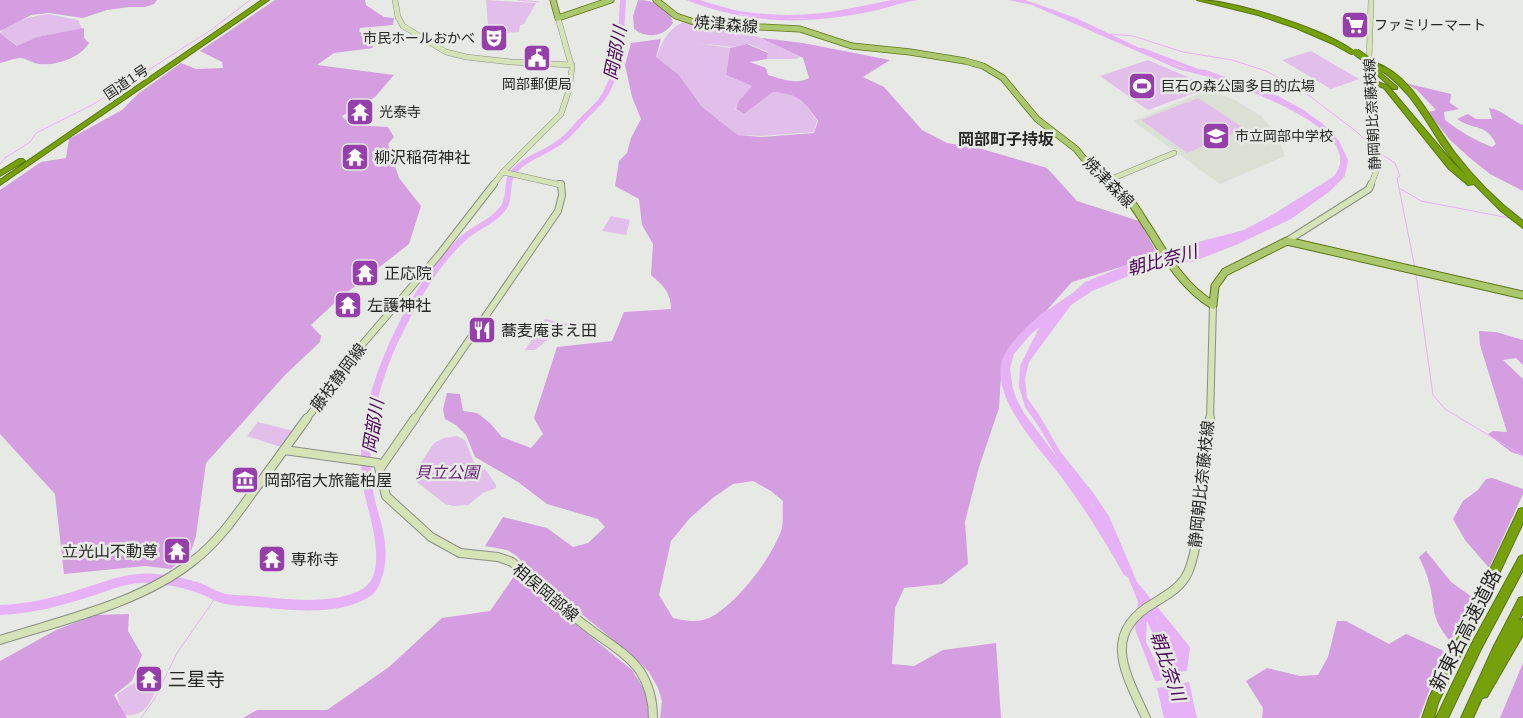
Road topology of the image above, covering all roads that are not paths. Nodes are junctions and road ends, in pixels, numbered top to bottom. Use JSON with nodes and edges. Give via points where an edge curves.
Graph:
{"nodes":[{"id":1,"x":261,"y":0,"type":"edge"},
{"id":2,"x":266,"y":0,"type":"edge"},
{"id":3,"x":395,"y":0,"type":"edge"},
{"id":4,"x":553,"y":0,"type":"edge"},
{"id":5,"x":610,"y":0,"type":"edge"},
{"id":6,"x":656,"y":0,"type":"edge"},
{"id":7,"x":1200,"y":0,"type":"edge"},
{"id":8,"x":1209,"y":0,"type":"edge"},
{"id":9,"x":1371,"y":0,"type":"edge"},
{"id":10,"x":1261,"y":13,"type":"junction"},
{"id":11,"x":558,"y":18,"type":"junction"},
{"id":12,"x":1369,"y":62,"type":"junction"},
{"id":13,"x":572,"y":65,"type":"junction"},
{"id":14,"x":1371,"y":81,"type":"junction"},
{"id":15,"x":1432,"y":135,"type":"junction"},
{"id":16,"x":1174,"y":153,"type":"dead end"},
{"id":17,"x":505,"y":173,"type":"junction"},
{"id":18,"x":0,"y":174,"type":"edge"},
{"id":19,"x":1109,"y":180,"type":"junction"},
{"id":20,"x":0,"y":183,"type":"edge"},
{"id":21,"x":1507,"y":215,"type":"junction"},
{"id":22,"x":1523,"y":225,"type":"edge"},
{"id":23,"x":1523,"y":231,"type":"edge"},
{"id":24,"x":1286,"y":241,"type":"junction"},
{"id":25,"x":1523,"y":295,"type":"edge"},
{"id":26,"x":1213,"y":305,"type":"junction"},
{"id":27,"x":284,"y":450,"type":"junction"},
{"id":28,"x":378,"y":464,"type":"junction"},
{"id":29,"x":1521,"y":516,"type":"edge"},
{"id":30,"x":1505,"y":550,"type":"joint"},
{"id":31,"x":1522,"y":561,"type":"edge"},
{"id":32,"x":1523,"y":602,"type":"edge"},
{"id":33,"x":1523,"y":624,"type":"edge"},
{"id":34,"x":0,"y":640,"type":"edge"},
{"id":35,"x":1433,"y":702,"type":"joint"},
{"id":36,"x":1444,"y":715,"type":"edge"},
{"id":37,"x":653,"y":718,"type":"edge"},
{"id":38,"x":1146,"y":718,"type":"edge"},
{"id":39,"x":1428,"y":718,"type":"edge"},
{"id":40,"x":1467,"y":718,"type":"edge"}],
"edges":[{"from":1,"to":18,"type":"highway","name":"国道1号","via":[[146,80]]},
{"from":2,"to":20,"type":"highway","name":"国道1号"},
{"from":3,"to":13,"type":"main road","via":[[404,26],[446,52],[466,57]]},
{"from":4,"to":11,"type":"main road"},
{"from":5,"to":11,"type":"main road"},
{"from":6,"to":19,"type":"main road","name":"焼津森線","via":[[676,16],[700,24],[800,29],[852,46],[983,66],[1003,78],[1048,130]]},
{"from":7,"to":10,"type":"highway"},
{"from":8,"to":10,"type":"highway"},
{"from":9,"to":12,"type":"main road","name":"静岡朝比奈藤枝線"},
{"from":10,"to":15,"type":"highway","bridge":true,"via":[[1323,37],[1378,70]]},
{"from":11,"to":13,"type":"main road","name":"藤枝静岡線"},
{"from":12,"to":14,"type":"main road","name":"静岡朝比奈藤枝線"},
{"from":12,"to":15,"type":"highway","via":[[1397,78],[1416,101]]},
{"from":13,"to":17,"type":"main road","name":"藤枝静岡線","via":[[569,90],[561,114]]},
{"from":14,"to":15,"type":"highway","via":[[1386,88]]},
{"from":14,"to":24,"type":"main road","name":"静岡朝比奈藤枝線","via":[[1377,173],[1369,189]]},
{"from":15,"to":21,"type":"highway","via":[[1452,167]]},
{"from":16,"to":19,"type":"main road"},
{"from":17,"to":27,"type":"main road","name":"藤枝静岡線","via":[[355,352]]},
{"from":17,"to":28,"type":"main road","via":[[561,184],[558,210]]},
{"from":19,"to":26,"type":"main road","name":"焼津森線","via":[[1129,198],[1195,294]]},
{"from":21,"to":22,"type":"highway"},
{"from":21,"to":23,"type":"highway"},
{"from":24,"to":25,"type":"main road"},
{"from":24,"to":26,"type":"main road","via":[[1225,272],[1215,286]]},
{"from":26,"to":38,"type":"main road","name":"静岡朝比奈藤枝線","via":[[1205,475],[1193,559],[1186,578],[1169,594],[1130,620],[1123,633],[1126,673]]},
{"from":27,"to":28,"type":"main road"},
{"from":27,"to":34,"type":"main road","name":"藤枝静岡線","via":[[224,532],[174,575],[112,604]]},
{"from":28,"to":37,"type":"main road","name":"相俣岡部線","via":[[386,496],[441,545],[462,554],[487,554],[512,562],[621,652],[644,678],[652,699]]},
{"from":29,"to":30,"type":"highway"},
{"from":30,"to":35,"type":"highway"},
{"from":31,"to":36,"type":"highway","name":"新東名高速道路"},
{"from":32,"to":40,"type":"highway"},
{"from":33,"to":40,"type":"highway"},
{"from":35,"to":39,"type":"highway"}]}
